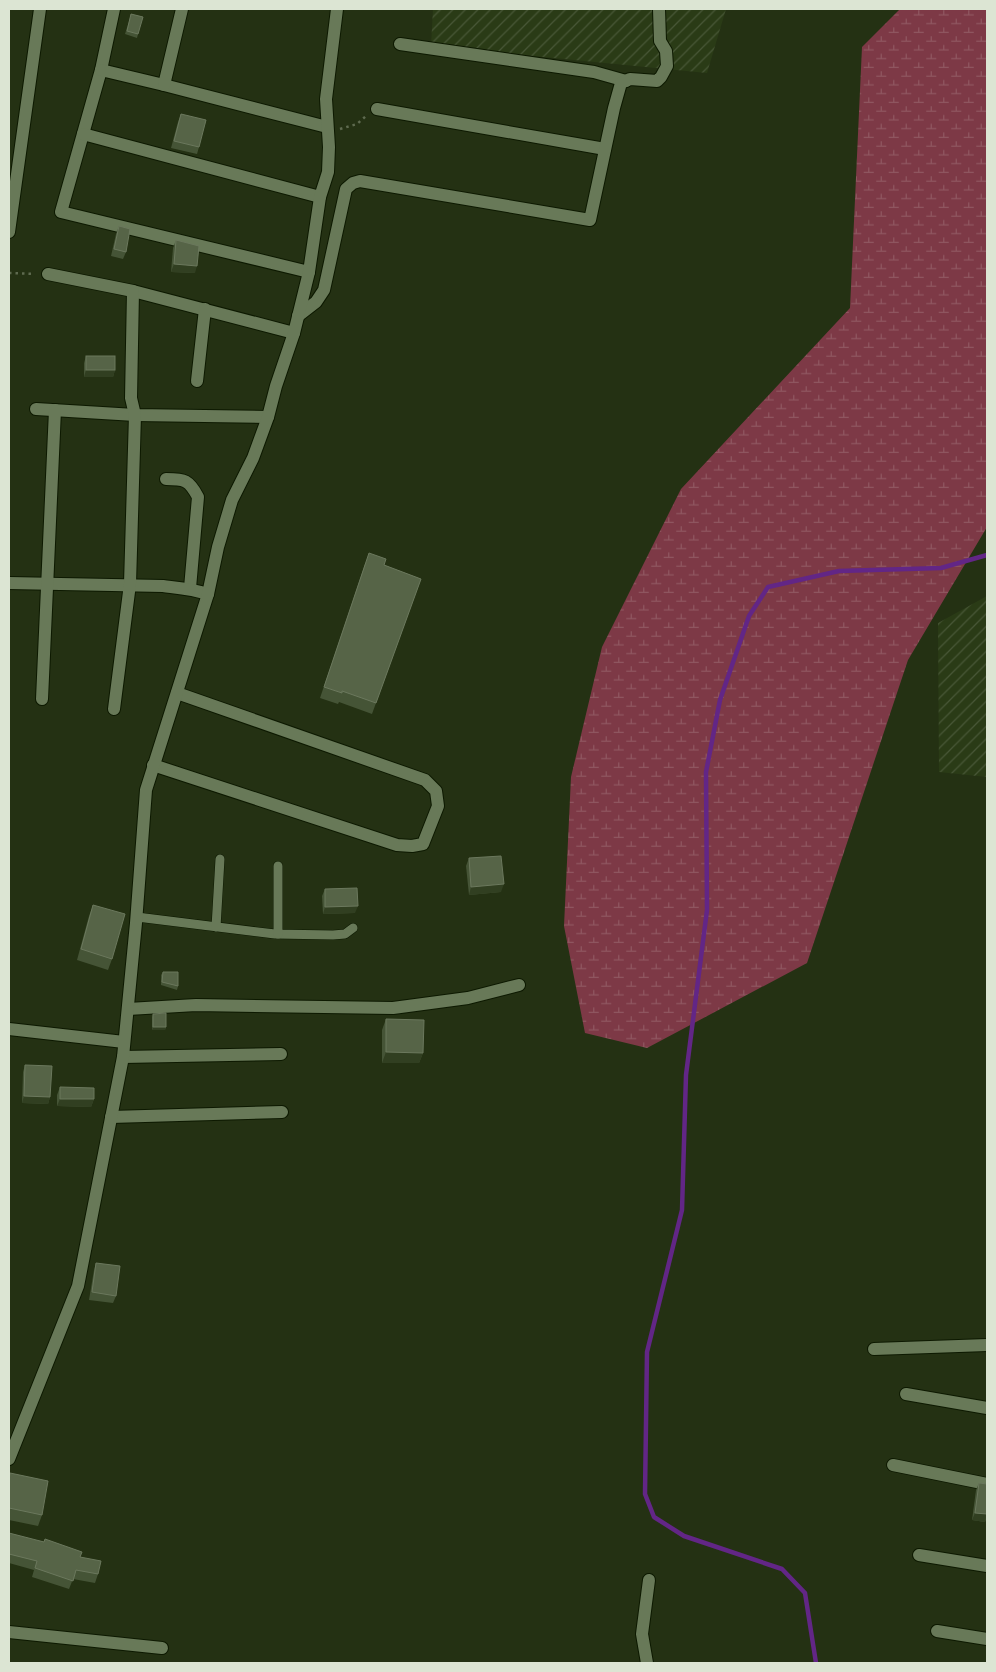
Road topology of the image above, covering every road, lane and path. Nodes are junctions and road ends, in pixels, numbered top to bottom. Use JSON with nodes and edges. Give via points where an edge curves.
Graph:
{"nodes":[{"id":1,"x":40,"y":9,"type":"edge"},
{"id":2,"x":114,"y":9,"type":"edge"},
{"id":3,"x":182,"y":9,"type":"edge"},
{"id":4,"x":337,"y":9,"type":"edge"},
{"id":5,"x":659,"y":9,"type":"edge"},
{"id":6,"x":400,"y":44,"type":"dead end"},
{"id":7,"x":101,"y":70,"type":"junction"},
{"id":8,"x":626,"y":81,"type":"junction"},
{"id":9,"x":164,"y":85,"type":"junction"},
{"id":10,"x":377,"y":109,"type":"joint"},
{"id":11,"x":327,"y":130,"type":"junction"},
{"id":12,"x":83,"y":134,"type":"junction"},
{"id":13,"x":606,"y":148,"type":"junction"},
{"id":14,"x":320,"y":197,"type":"junction"},
{"id":15,"x":9,"y":232,"type":"edge"},
{"id":16,"x":309,"y":272,"type":"junction"},
{"id":17,"x":9,"y":273,"type":"edge"},
{"id":18,"x":48,"y":274,"type":"joint"},
{"id":19,"x":133,"y":291,"type":"junction"},
{"id":20,"x":205,"y":309,"type":"junction"},
{"id":21,"x":298,"y":316,"type":"junction"},
{"id":22,"x":294,"y":333,"type":"junction"},
{"id":23,"x":197,"y":381,"type":"dead end"},
{"id":24,"x":36,"y":409,"type":"dead end"},
{"id":25,"x":55,"y":410,"type":"junction"},
{"id":26,"x":135,"y":415,"type":"junction"},
{"id":27,"x":268,"y":417,"type":"junction"},
{"id":28,"x":166,"y":479,"type":"dead end"},
{"id":29,"x":9,"y":583,"type":"edge"},
{"id":30,"x":47,"y":584,"type":"junction"},
{"id":31,"x":130,"y":584,"type":"junction"},
{"id":32,"x":190,"y":588,"type":"junction"},
{"id":33,"x":208,"y":594,"type":"junction"},
{"id":34,"x":177,"y":693,"type":"junction"},
{"id":35,"x":42,"y":700,"type":"dead end"},
{"id":36,"x":114,"y":709,"type":"dead end"},
{"id":37,"x":153,"y":765,"type":"junction"},
{"id":38,"x":220,"y":860,"type":"dead end"},
{"id":39,"x":278,"y":866,"type":"dead end"},
{"id":40,"x":137,"y":917,"type":"junction"},
{"id":41,"x":216,"y":927,"type":"junction"},
{"id":42,"x":353,"y":928,"type":"dead end"},
{"id":43,"x":278,"y":934,"type":"junction"},
{"id":44,"x":519,"y":985,"type":"dead end"},
{"id":45,"x":128,"y":1009,"type":"junction"},
{"id":46,"x":9,"y":1029,"type":"edge"},
{"id":47,"x":124,"y":1042,"type":"junction"},
{"id":48,"x":281,"y":1054,"type":"dead end"},
{"id":49,"x":123,"y":1057,"type":"junction"},
{"id":50,"x":282,"y":1112,"type":"dead end"},
{"id":51,"x":111,"y":1117,"type":"junction"},
{"id":52,"x":987,"y":1345,"type":"edge"},
{"id":53,"x":874,"y":1349,"type":"dead end"},
{"id":54,"x":906,"y":1394,"type":"dead end"},
{"id":55,"x":987,"y":1408,"type":"edge"},
{"id":56,"x":9,"y":1459,"type":"edge"},
{"id":57,"x":893,"y":1465,"type":"dead end"},
{"id":58,"x":987,"y":1484,"type":"edge"},
{"id":59,"x":919,"y":1555,"type":"dead end"},
{"id":60,"x":987,"y":1566,"type":"edge"},
{"id":61,"x":649,"y":1580,"type":"dead end"},
{"id":62,"x":937,"y":1631,"type":"dead end"},
{"id":63,"x":9,"y":1632,"type":"edge"},
{"id":64,"x":987,"y":1639,"type":"edge"},
{"id":65,"x":162,"y":1648,"type":"dead end"},
{"id":66,"x":647,"y":1663,"type":"edge"}],
"edges":[{"from":1,"to":15,"type":"street"},
{"from":2,"to":7,"type":"street"},
{"from":3,"to":9,"type":"street"},
{"from":4,"to":11,"type":"street","via":[[326,99]]},
{"from":5,"to":8,"type":"street","via":[[660,41],[666,51],[667,66],[657,80]]},
{"from":6,"to":8,"type":"street","via":[[594,72]]},
{"from":7,"to":9,"type":"street"},
{"from":7,"to":12,"type":"street"},
{"from":8,"to":13,"type":"street","via":[[621,83]]},
{"from":9,"to":11,"type":"street"},
{"from":10,"to":11,"type":"path","via":[[357,124]]},
{"from":10,"to":13,"type":"street"},
{"from":11,"to":14,"type":"street","via":[[328,172]]},
{"from":12,"to":14,"type":"street"},
{"from":12,"to":16,"type":"street","via":[[62,212]]},
{"from":13,"to":21,"type":"street","via":[[590,220],[360,181],[353,183],[346,189],[324,290],[316,302]]},
{"from":14,"to":16,"type":"street"},
{"from":16,"to":21,"type":"street"},
{"from":17,"to":18,"type":"path"},
{"from":18,"to":19,"type":"street"},
{"from":19,"to":20,"type":"street"},
{"from":19,"to":26,"type":"street","via":[[131,398]]},
{"from":20,"to":22,"type":"street"},
{"from":20,"to":23,"type":"street"},
{"from":21,"to":22,"type":"street"},
{"from":22,"to":27,"type":"street"},
{"from":24,"to":25,"type":"street"},
{"from":25,"to":26,"type":"street"},
{"from":25,"to":30,"type":"street"},
{"from":26,"to":27,"type":"street"},
{"from":26,"to":31,"type":"street"},
{"from":27,"to":33,"type":"street","via":[[253,458],[232,500]]},
{"from":28,"to":32,"type":"street","via":[[180,479],[191,484],[198,497]]},
{"from":29,"to":30,"type":"street"},
{"from":30,"to":31,"type":"street"},
{"from":30,"to":35,"type":"street"},
{"from":31,"to":32,"type":"street"},
{"from":31,"to":36,"type":"street"},
{"from":32,"to":33,"type":"street"},
{"from":33,"to":34,"type":"street"},
{"from":34,"to":37,"type":"street"},
{"from":34,"to":37,"type":"street","via":[[425,780],[436,791],[438,806],[423,844],[398,845]]},
{"from":37,"to":40,"type":"street","via":[[146,790]]},
{"from":38,"to":41,"type":"lane"},
{"from":39,"to":43,"type":"lane"},
{"from":40,"to":41,"type":"lane"},
{"from":40,"to":45,"type":"street"},
{"from":41,"to":43,"type":"lane"},
{"from":42,"to":43,"type":"lane","via":[[345,934],[333,935]]},
{"from":44,"to":45,"type":"street","via":[[468,998],[393,1008],[196,1005]]},
{"from":45,"to":47,"type":"street"},
{"from":46,"to":47,"type":"street"},
{"from":47,"to":49,"type":"street"},
{"from":48,"to":49,"type":"street"},
{"from":49,"to":51,"type":"street"},
{"from":50,"to":51,"type":"street"},
{"from":51,"to":56,"type":"street","via":[[78,1286]]},
{"from":52,"to":53,"type":"street"},
{"from":54,"to":55,"type":"street"},
{"from":57,"to":58,"type":"street"},
{"from":59,"to":60,"type":"street"},
{"from":61,"to":66,"type":"street","via":[[642,1634]]},
{"from":62,"to":64,"type":"street"},
{"from":63,"to":65,"type":"street"}]}
